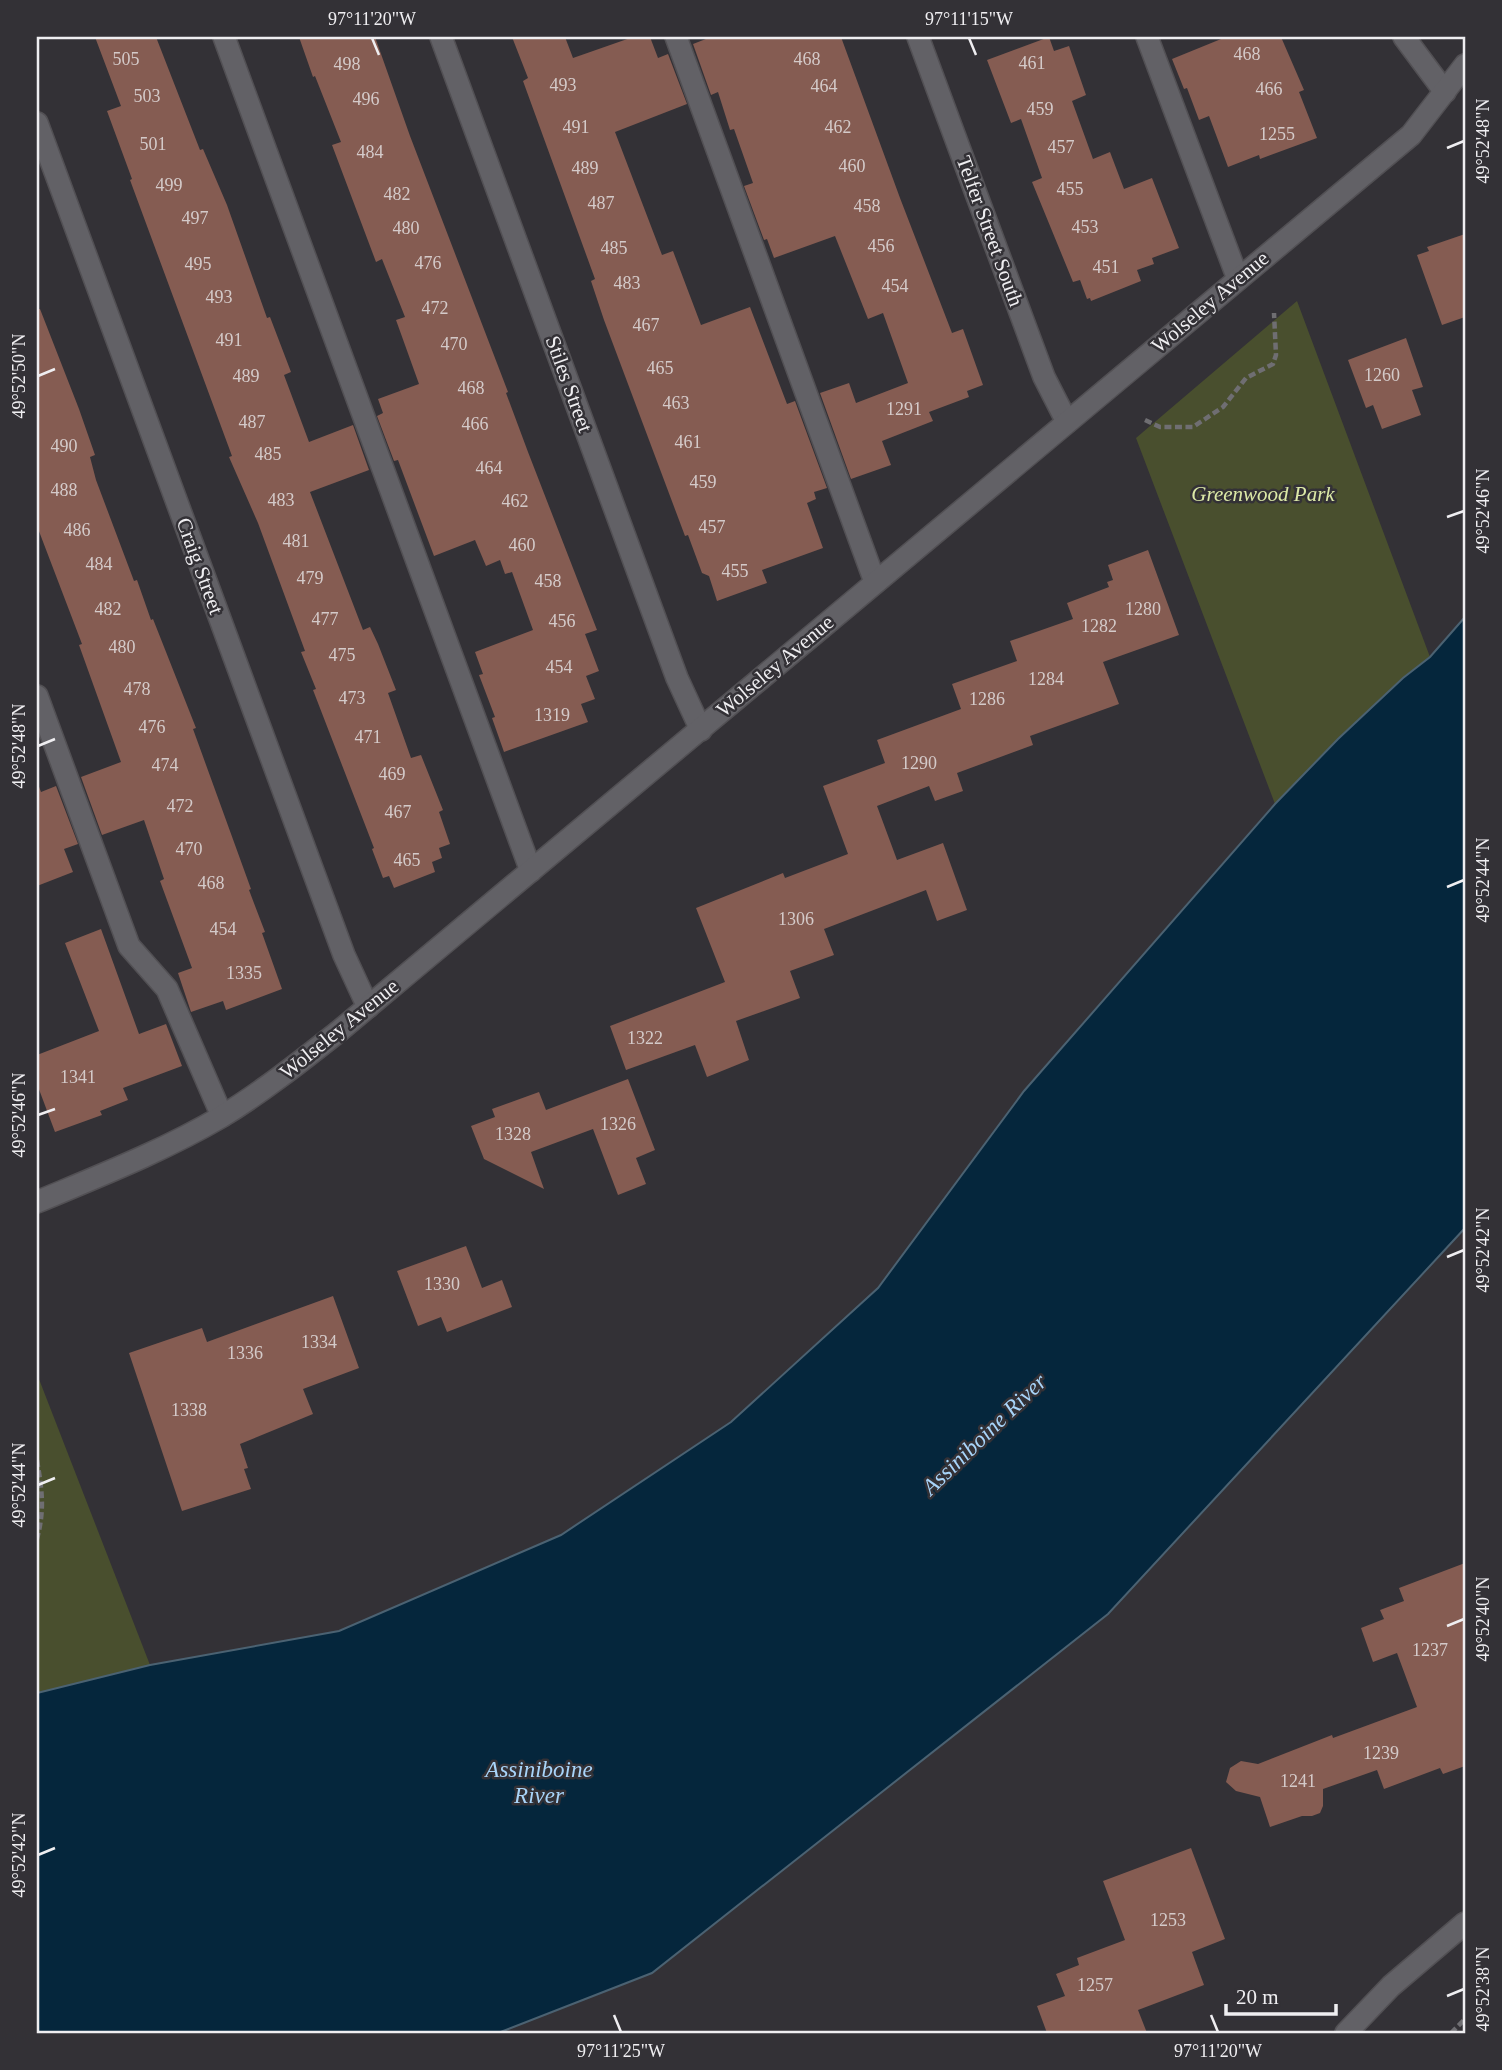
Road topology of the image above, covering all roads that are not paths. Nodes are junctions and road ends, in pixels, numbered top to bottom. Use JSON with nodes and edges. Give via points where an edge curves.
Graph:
{"nodes":[{"id":1,"x":224,"y":37,"type":"edge"},
{"id":2,"x":441,"y":37,"type":"edge"},
{"id":3,"x":676,"y":37,"type":"edge"},
{"id":4,"x":918,"y":37,"type":"edge"},
{"id":5,"x":1147,"y":37,"type":"edge"},
{"id":6,"x":1404,"y":37,"type":"edge"},
{"id":7,"x":1465,"y":65,"type":"edge"},
{"id":8,"x":1445,"y":92,"type":"junction"},
{"id":9,"x":37,"y":123,"type":"edge"},
{"id":10,"x":1238,"y":279,"type":"junction"},
{"id":11,"x":1067,"y":422,"type":"junction"},
{"id":12,"x":874,"y":582,"type":"junction"},
{"id":13,"x":37,"y":696,"type":"edge"},
{"id":14,"x":701,"y":730,"type":"junction"},
{"id":15,"x":531,"y":872,"type":"junction"},
{"id":16,"x":368,"y":1007,"type":"junction"},
{"id":17,"x":222,"y":1116,"type":"junction"},
{"id":18,"x":37,"y":1202,"type":"edge"},
{"id":19,"x":1465,"y":1923,"type":"edge"},
{"id":20,"x":1346,"y":2033,"type":"edge"}],
"edges":[{"from":1,"to":15,"type":"street"},
{"from":2,"to":14,"type":"street","name":"Stiles Street","via":[[671,662]]},
{"from":3,"to":12,"type":"street"},
{"from":4,"to":11,"type":"street","name":"Telfer Street South","via":[[1044,377]]},
{"from":5,"to":10,"type":"street"},
{"from":6,"to":8,"type":"street"},
{"from":7,"to":8,"type":"street","name":"Wolseley Avenue"},
{"from":8,"to":10,"type":"street","name":"Wolseley Avenue","via":[[1411,135]]},
{"from":9,"to":16,"type":"street","name":"Craig Street","via":[[344,956]]},
{"from":10,"to":11,"type":"street","name":"Wolseley Avenue"},
{"from":11,"to":12,"type":"street","name":"Wolseley Avenue"},
{"from":12,"to":14,"type":"street","name":"Wolseley Avenue"},
{"from":13,"to":17,"type":"street","via":[[129,946],[167,989]]},
{"from":14,"to":15,"type":"street","name":"Wolseley Avenue"},
{"from":15,"to":16,"type":"street","name":"Wolseley Avenue"},
{"from":16,"to":17,"type":"street","name":"Wolseley Avenue"},
{"from":17,"to":18,"type":"street","name":"Wolseley Avenue","via":[[125,1165]]},
{"from":19,"to":20,"type":"street","via":[[1391,1986]]}]}
